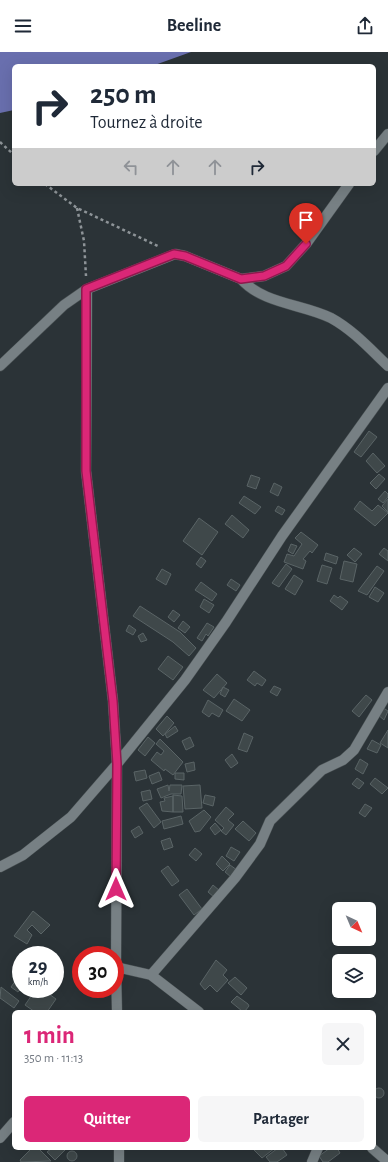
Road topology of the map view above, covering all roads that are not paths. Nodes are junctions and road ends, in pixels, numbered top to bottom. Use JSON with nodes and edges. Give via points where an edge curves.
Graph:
{"nodes":[{"id":1,"x":388,"y":134,"type":"edge"},
{"id":2,"x":376,"y":149,"type":"edge"},
{"id":3,"x":348,"y":186,"type":"edge"},
{"id":4,"x":241,"y":279,"type":"junction"},
{"id":5,"x":86,"y":289,"type":"junction"},
{"id":6,"x":0,"y":366,"type":"edge"},
{"id":7,"x":388,"y":366,"type":"edge"},
{"id":8,"x":388,"y":388,"type":"edge"},
{"id":9,"x":388,"y":401,"type":"edge"},
{"id":10,"x":376,"y":404,"type":"junction"},
{"id":11,"x":388,"y":692,"type":"edge"},
{"id":12,"x":117,"y":764,"type":"junction"},
{"id":13,"x":0,"y":867,"type":"edge"},
{"id":14,"x":116,"y":946,"type":"edge"},
{"id":15,"x":124,"y":969,"type":"edge"},
{"id":16,"x":151,"y":975,"type":"junction"},
{"id":17,"x":116,"y":998,"type":"edge"},
{"id":18,"x":116,"y":1010,"type":"edge"},
{"id":19,"x":196,"y":1010,"type":"edge"},
{"id":20,"x":12,"y":1124,"type":"edge"},
{"id":21,"x":0,"y":1138,"type":"edge"},
{"id":22,"x":118,"y":1150,"type":"edge"},
{"id":23,"x":317,"y":1150,"type":"edge"},
{"id":24,"x":374,"y":1150,"type":"edge"},
{"id":25,"x":119,"y":1162,"type":"edge"},
{"id":26,"x":312,"y":1162,"type":"edge"},
{"id":27,"x":388,"y":1162,"type":"edge"}],
"edges":[{"from":1,"to":2,"type":"street"},
{"from":3,"to":4,"type":"street","via":[[306,244],[286,266],[264,276]]},
{"from":4,"to":5,"type":"street","via":[[174,254]]},
{"from":4,"to":7,"type":"street","via":[[254,290],[267,296],[342,324]]},
{"from":5,"to":6,"type":"street","via":[[64,305]]},
{"from":5,"to":12,"type":"street","via":[[86,471],[113,701]]},
{"from":8,"to":10,"type":"street"},
{"from":9,"to":10,"type":"street"},
{"from":10,"to":12,"type":"street","via":[[282,536],[185,680]]},
{"from":11,"to":16,"type":"street","via":[[354,750],[343,760],[322,770],[270,821],[260,844],[236,878]]},
{"from":12,"to":13,"type":"street","via":[[71,817],[23,855]]},
{"from":12,"to":14,"type":"street"},
{"from":15,"to":16,"type":"street"},
{"from":16,"to":19,"type":"street"},
{"from":17,"to":18,"type":"street"},
{"from":20,"to":21,"type":"street"},
{"from":22,"to":25,"type":"street"},
{"from":23,"to":26,"type":"street"},
{"from":24,"to":27,"type":"street"}]}
